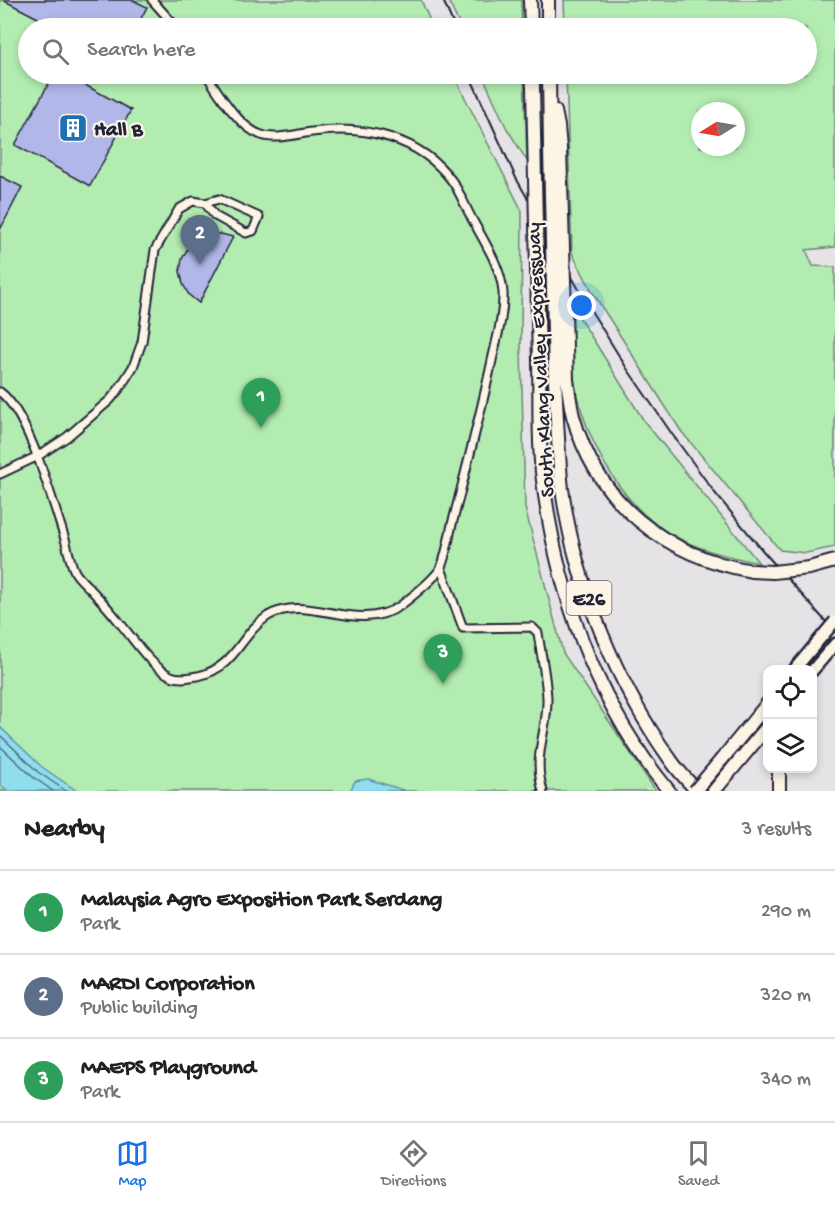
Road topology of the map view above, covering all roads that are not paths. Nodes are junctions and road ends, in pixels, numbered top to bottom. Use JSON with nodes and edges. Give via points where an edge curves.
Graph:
{"nodes":[{"id":1,"x":152,"y":0,"type":"edge"},
{"id":2,"x":530,"y":0,"type":"edge"},
{"id":3,"x":548,"y":0,"type":"edge"},
{"id":4,"x":168,"y":18,"type":"edge"},
{"id":5,"x":531,"y":18,"type":"edge"},
{"id":6,"x":548,"y":18,"type":"edge"},
{"id":7,"x":213,"y":84,"type":"edge"},
{"id":8,"x":533,"y":84,"type":"edge"},
{"id":9,"x":549,"y":84,"type":"edge"},
{"id":10,"x":206,"y":203,"type":"junction"},
{"id":11,"x":561,"y":380,"type":"junction"},
{"id":12,"x":0,"y":392,"type":"edge"},
{"id":13,"x":38,"y":456,"type":"junction"},
{"id":14,"x":0,"y":474,"type":"edge"},
{"id":15,"x":835,"y":561,"type":"edge"},
{"id":16,"x":441,"y":568,"type":"junction"},
{"id":17,"x":835,"y":621,"type":"edge"},
{"id":18,"x":835,"y":644,"type":"edge"},
{"id":19,"x":797,"y":665,"type":"edge"},
{"id":20,"x":817,"y":666,"type":"edge"},
{"id":21,"x":763,"y":709,"type":"edge"},
{"id":22,"x":763,"y":732,"type":"edge"},
{"id":23,"x":778,"y":773,"type":"edge"},
{"id":24,"x":543,"y":791,"type":"edge"},
{"id":25,"x":669,"y":791,"type":"edge"},
{"id":26,"x":696,"y":791,"type":"edge"},
{"id":27,"x":714,"y":791,"type":"edge"},
{"id":28,"x":779,"y":791,"type":"edge"}],
"edges":[{"from":1,"to":4,"type":"street"},
{"from":2,"to":5,"type":"highway"},
{"from":3,"to":6,"type":"highway"},
{"from":7,"to":16,"type":"street","via":[[238,118],[262,136],[363,131],[417,148],[453,182],[495,263],[502,285],[502,317]]},
{"from":8,"to":25,"type":"highway","name":"South Klang Valley Expressway","number":"E26","bridge":true,"via":[[542,470],[555,548],[585,649],[612,706]]},
{"from":9,"to":11,"type":"highway","name":"South Klang Valley Expressway","number":"E26","bridge":true,"via":[[555,148]]},
{"from":10,"to":10,"type":"street","via":[[219,199],[259,217],[253,231],[246,233],[216,216]]},
{"from":10,"to":13,"type":"street","via":[[193,201],[178,210],[155,250],[142,342],[119,389],[67,437]]},
{"from":11,"to":15,"type":"highway","bridge":true,"via":[[588,455],[611,494],[674,546],[719,564],[752,571],[809,568]]},
{"from":11,"to":26,"type":"highway","name":"South Klang Valley Expressway","number":"E26","via":[[563,492],[585,587],[631,697]]},
{"from":12,"to":13,"type":"street","via":[[16,410]]},
{"from":13,"to":14,"type":"street"},
{"from":13,"to":16,"type":"street","via":[[75,573],[153,662],[177,678],[215,672],[257,626],[278,611],[298,609],[354,617],[384,614],[411,597]]},
{"from":16,"to":24,"type":"street","via":[[463,628],[531,627],[538,633],[547,699],[538,753]]},
{"from":17,"to":19,"type":"main road","bridge":true},
{"from":18,"to":20,"type":"main road"},
{"from":21,"to":26,"type":"highway","bridge":true},
{"from":22,"to":27,"type":"highway"},
{"from":23,"to":28,"type":"highway"}]}
